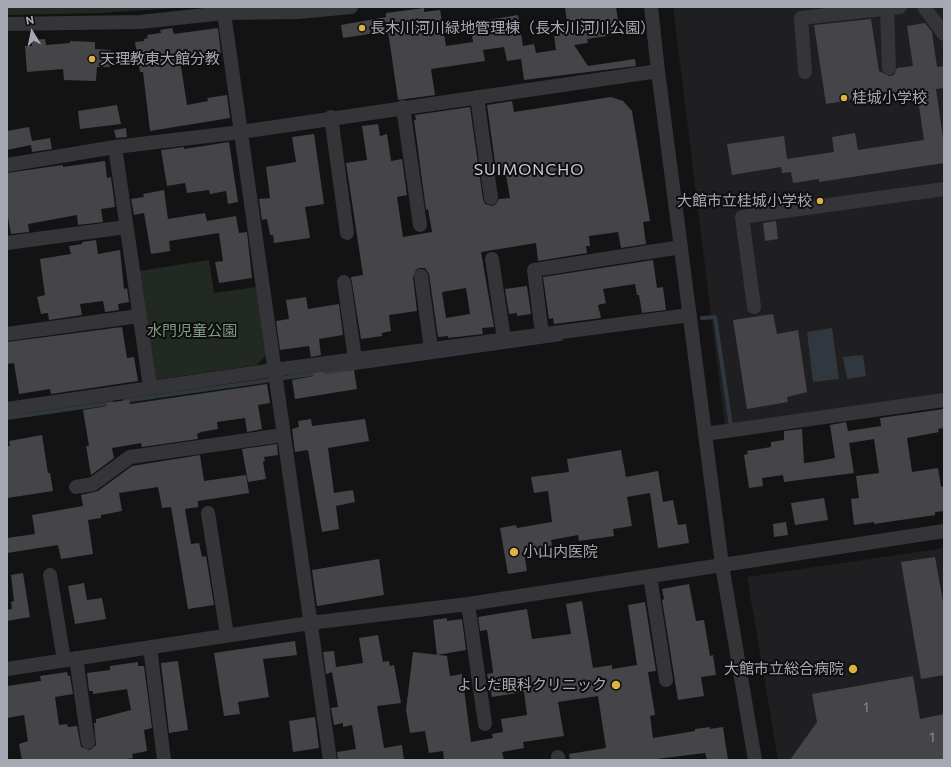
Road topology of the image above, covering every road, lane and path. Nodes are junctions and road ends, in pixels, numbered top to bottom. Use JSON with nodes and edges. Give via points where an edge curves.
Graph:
{"nodes":[{"id":1,"x":351,"y":7,"type":"edge"},
{"id":2,"x":651,"y":7,"type":"edge"},
{"id":3,"x":924,"y":7,"type":"edge"},
{"id":4,"x":893,"y":8,"type":"edge"},
{"id":5,"x":224,"y":13,"type":"junction"},
{"id":6,"x":7,"y":24,"type":"edge"},
{"id":7,"x":944,"y":34,"type":"edge"},
{"id":8,"x":889,"y":68,"type":"dead end"},
{"id":9,"x":658,"y":71,"type":"junction"},
{"id":10,"x":805,"y":72,"type":"dead end"},
{"id":11,"x":477,"y":97,"type":"junction"},
{"id":12,"x":403,"y":107,"type":"junction"},
{"id":13,"x":331,"y":117,"type":"junction"},
{"id":14,"x":241,"y":132,"type":"junction"},
{"id":15,"x":115,"y":147,"type":"junction"},
{"id":16,"x":7,"y":165,"type":"edge"},
{"id":17,"x":944,"y":189,"type":"edge"},
{"id":18,"x":491,"y":198,"type":"dead end"},
{"id":19,"x":420,"y":225,"type":"dead end"},
{"id":20,"x":126,"y":227,"type":"junction"},
{"id":21,"x":347,"y":233,"type":"dead end"},
{"id":22,"x":7,"y":243,"type":"edge"},
{"id":23,"x":681,"y":247,"type":"junction"},
{"id":24,"x":492,"y":259,"type":"dead end"},
{"id":25,"x":421,"y":276,"type":"dead end"},
{"id":26,"x":344,"y":282,"type":"dead end"},
{"id":27,"x":754,"y":307,"type":"dead end"},
{"id":28,"x":690,"y":315,"type":"junction"},
{"id":29,"x":139,"y":316,"type":"junction"},
{"id":30,"x":7,"y":334,"type":"edge"},
{"id":31,"x":542,"y":334,"type":"junction"},
{"id":32,"x":504,"y":339,"type":"junction"},
{"id":33,"x":431,"y":349,"type":"junction"},
{"id":34,"x":355,"y":359,"type":"junction"},
{"id":35,"x":274,"y":370,"type":"junction"},
{"id":36,"x":150,"y":387,"type":"junction"},
{"id":37,"x":944,"y":400,"type":"edge"},
{"id":38,"x":7,"y":409,"type":"edge"},
{"id":39,"x":705,"y":434,"type":"junction"},
{"id":40,"x":283,"y":435,"type":"junction"},
{"id":41,"x":76,"y":487,"type":"dead end"},
{"id":42,"x":208,"y":513,"type":"dead end"},
{"id":43,"x":944,"y":531,"type":"edge"},
{"id":44,"x":722,"y":565,"type":"junction"},
{"id":45,"x":50,"y":575,"type":"dead end"},
{"id":46,"x":650,"y":576,"type":"junction"},
{"id":47,"x":468,"y":604,"type":"junction"},
{"id":48,"x":310,"y":623,"type":"junction"},
{"id":49,"x":227,"y":635,"type":"junction"},
{"id":50,"x":150,"y":647,"type":"junction"},
{"id":51,"x":70,"y":659,"type":"junction"},
{"id":52,"x":7,"y":669,"type":"edge"},
{"id":53,"x":666,"y":680,"type":"dead end"},
{"id":54,"x":485,"y":724,"type":"dead end"},
{"id":55,"x":88,"y":742,"type":"dead end"},
{"id":56,"x":164,"y":760,"type":"edge"},
{"id":57,"x":330,"y":760,"type":"edge"},
{"id":58,"x":755,"y":760,"type":"edge"}],
"edges":[{"from":1,"to":5,"type":"street","via":[[298,12]]},
{"from":2,"to":9,"type":"street"},
{"from":3,"to":7,"type":"street"},
{"from":4,"to":8,"type":"street"},
{"from":4,"to":10,"type":"street","via":[[801,18]]},
{"from":5,"to":6,"type":"street","via":[[140,22]]},
{"from":5,"to":14,"type":"street"},
{"from":9,"to":11,"type":"street"},
{"from":9,"to":23,"type":"street"},
{"from":11,"to":12,"type":"street"},
{"from":11,"to":18,"type":"street"},
{"from":12,"to":13,"type":"street"},
{"from":12,"to":19,"type":"street"},
{"from":13,"to":14,"type":"street"},
{"from":13,"to":21,"type":"street"},
{"from":14,"to":15,"type":"street"},
{"from":14,"to":35,"type":"street"},
{"from":15,"to":16,"type":"street"},
{"from":15,"to":20,"type":"street"},
{"from":17,"to":27,"type":"street","via":[[742,217]]},
{"from":20,"to":22,"type":"street"},
{"from":20,"to":29,"type":"street"},
{"from":23,"to":28,"type":"street"},
{"from":23,"to":31,"type":"street","via":[[534,270]]},
{"from":24,"to":32,"type":"street"},
{"from":25,"to":33,"type":"street"},
{"from":26,"to":34,"type":"street"},
{"from":28,"to":31,"type":"street"},
{"from":28,"to":39,"type":"street"},
{"from":29,"to":30,"type":"street"},
{"from":29,"to":36,"type":"street"},
{"from":31,"to":32,"type":"street"},
{"from":32,"to":33,"type":"street"},
{"from":33,"to":34,"type":"street"},
{"from":34,"to":35,"type":"street"},
{"from":35,"to":36,"type":"street"},
{"from":35,"to":40,"type":"street"},
{"from":36,"to":38,"type":"street"},
{"from":37,"to":39,"type":"street"},
{"from":39,"to":44,"type":"street"},
{"from":40,"to":41,"type":"street","via":[[130,456],[93,484]]},
{"from":40,"to":48,"type":"street"},
{"from":42,"to":49,"type":"street"},
{"from":43,"to":44,"type":"street"},
{"from":44,"to":46,"type":"street"},
{"from":44,"to":58,"type":"street"},
{"from":45,"to":51,"type":"street"},
{"from":46,"to":47,"type":"street"},
{"from":46,"to":53,"type":"street"},
{"from":47,"to":48,"type":"street"},
{"from":47,"to":54,"type":"street"},
{"from":48,"to":49,"type":"street"},
{"from":48,"to":57,"type":"street"},
{"from":49,"to":50,"type":"street"},
{"from":50,"to":51,"type":"street"},
{"from":50,"to":56,"type":"street"},
{"from":51,"to":52,"type":"street"},
{"from":51,"to":55,"type":"street"}]}
